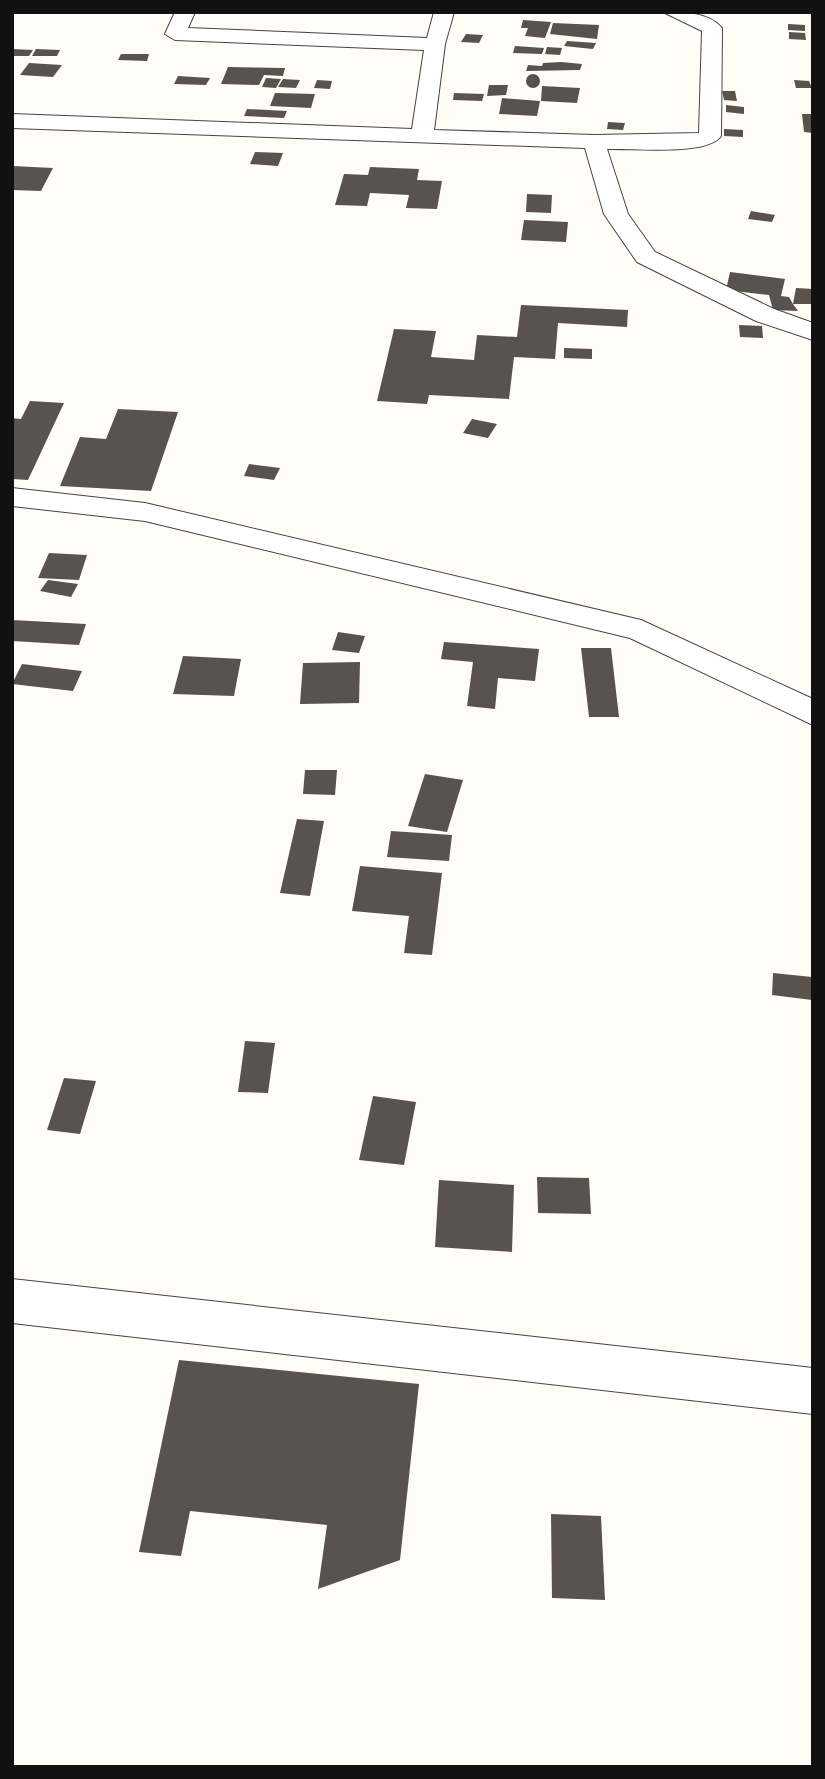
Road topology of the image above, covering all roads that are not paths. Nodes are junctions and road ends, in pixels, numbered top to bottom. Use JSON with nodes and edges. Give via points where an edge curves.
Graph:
{"nodes":[{"id":1,"x":185,"y":12,"type":"edge"},
{"id":2,"x":444,"y":12,"type":"edge"},
{"id":3,"x":673,"y":12,"type":"edge"},
{"id":4,"x":435,"y":44,"type":"junction"},
{"id":5,"x":12,"y":121,"type":"edge"},
{"id":6,"x":422,"y":136,"type":"junction"},
{"id":7,"x":594,"y":142,"type":"junction"},
{"id":8,"x":813,"y":332,"type":"edge"},
{"id":9,"x":12,"y":497,"type":"edge"},
{"id":10,"x":813,"y":713,"type":"edge"},
{"id":11,"x":12,"y":1301,"type":"edge"},
{"id":12,"x":813,"y":1391,"type":"edge"}],
"edges":[{"from":1,"to":4,"type":"street","via":[[175,34]]},
{"from":2,"to":4,"type":"street"},
{"from":3,"to":7,"type":"street","via":[[712,28],[710,136],[683,143]]},
{"from":4,"to":6,"type":"street"},
{"from":5,"to":6,"type":"street"},
{"from":6,"to":7,"type":"street"},
{"from":7,"to":8,"type":"street","via":[[616,214],[646,257],[765,315]]},
{"from":9,"to":10,"type":"street","via":[[145,512],[641,630]]},
{"from":11,"to":12,"type":"street"}]}
